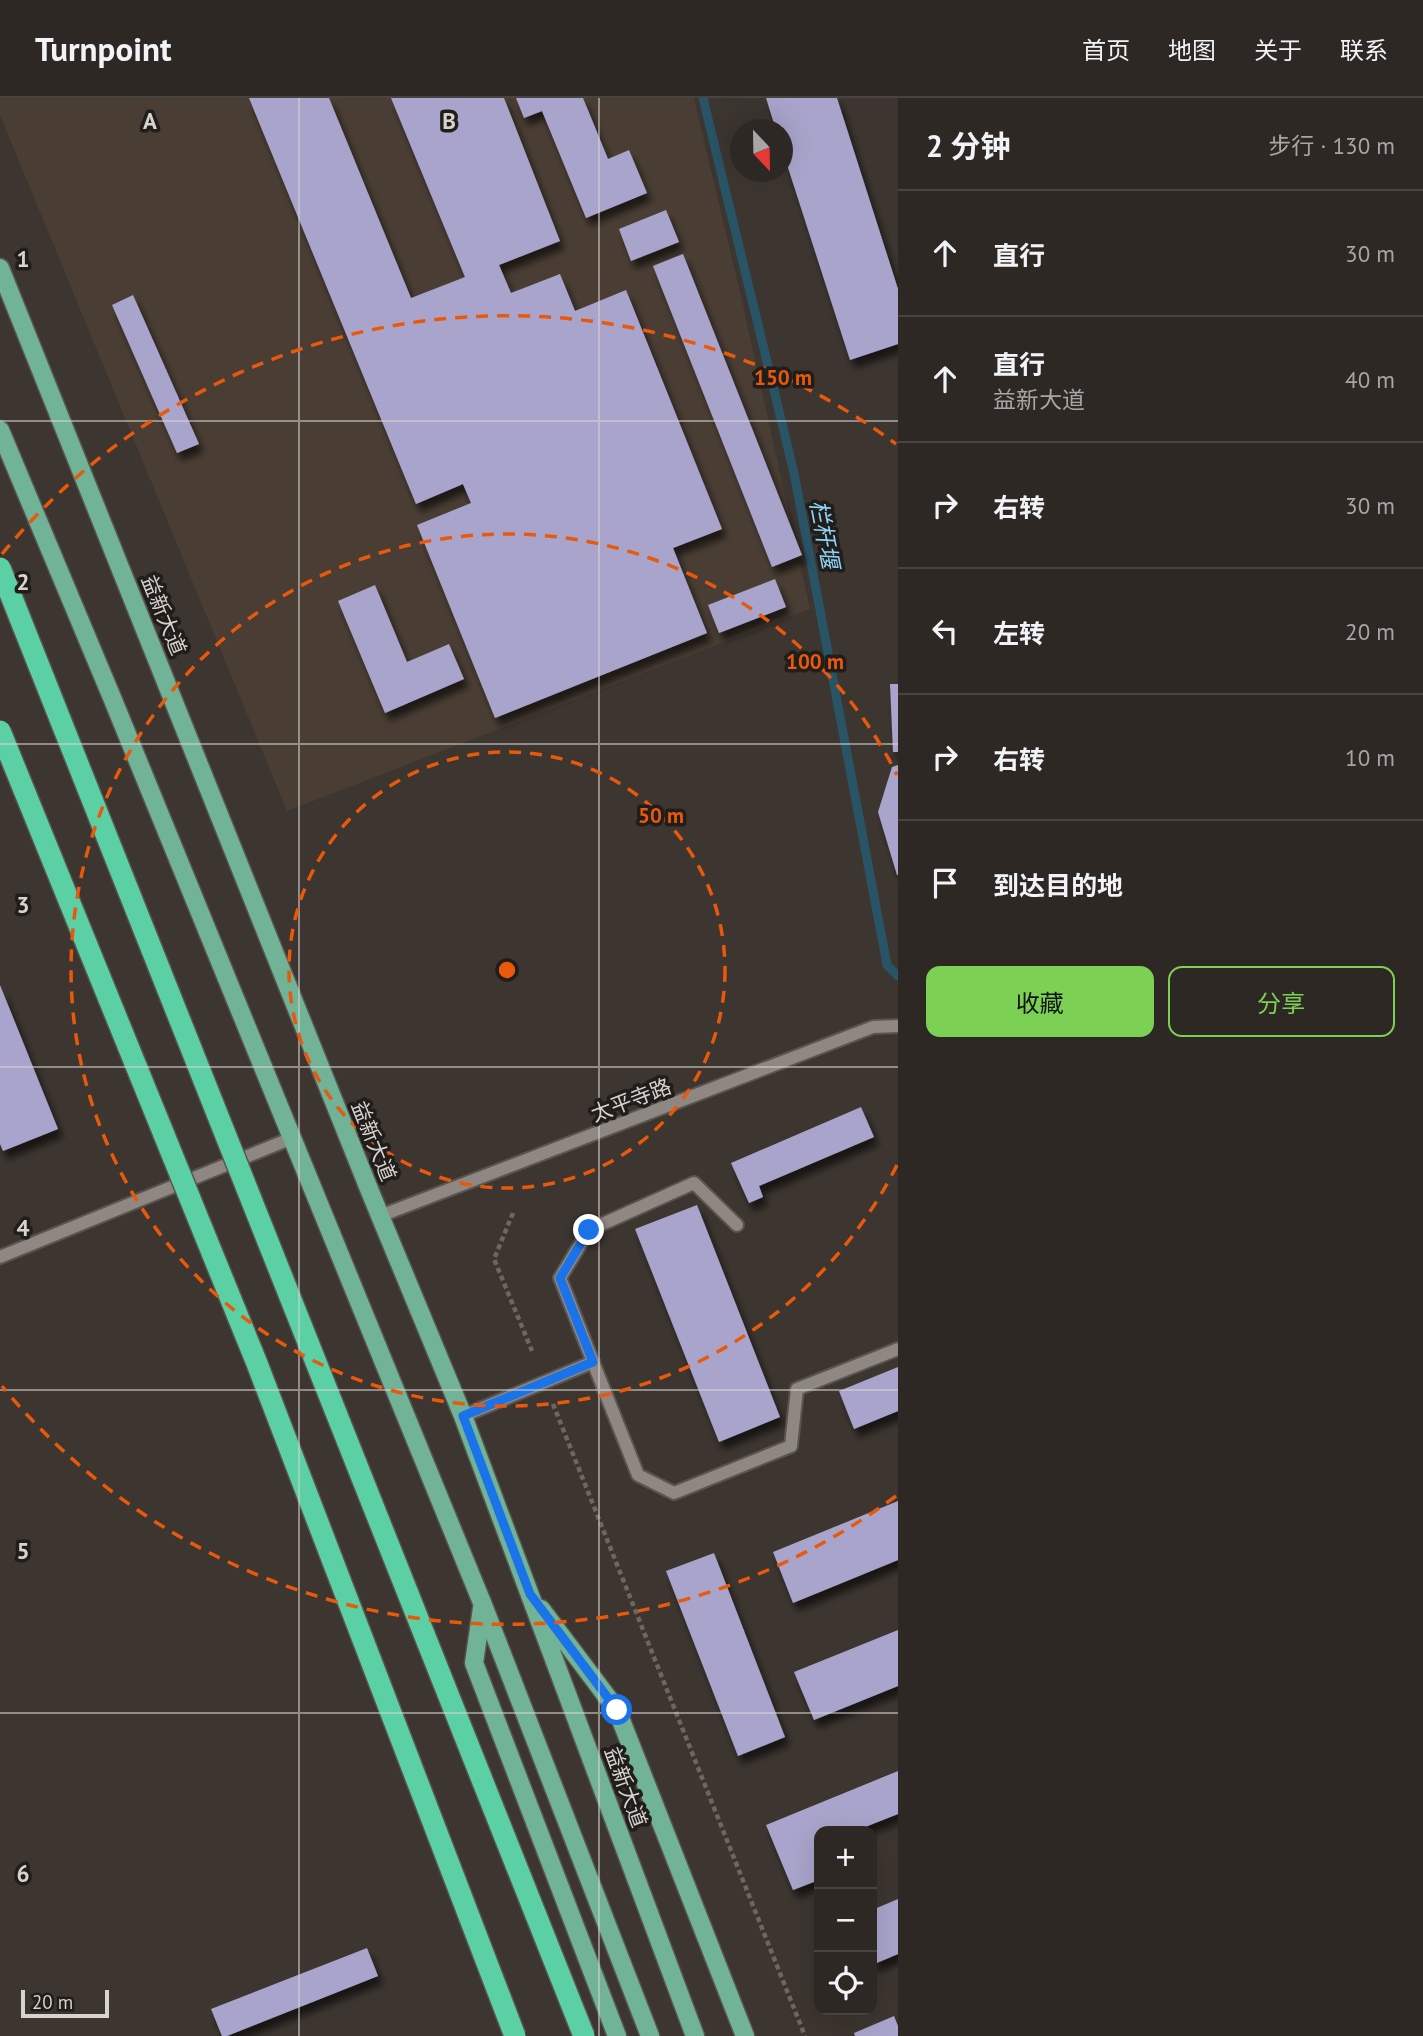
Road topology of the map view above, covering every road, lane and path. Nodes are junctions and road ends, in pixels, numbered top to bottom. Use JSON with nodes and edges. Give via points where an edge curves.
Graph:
{"nodes":[{"id":1,"x":0,"y":268,"type":"edge"},
{"id":2,"x":0,"y":430,"type":"edge"},
{"id":3,"x":0,"y":568,"type":"edge"},
{"id":4,"x":0,"y":731,"type":"edge"},
{"id":5,"x":898,"y":1026,"type":"edge"},
{"id":6,"x":292,"y":1138,"type":"junction"},
{"id":7,"x":513,"y":1213,"type":"dead end"},
{"id":8,"x":380,"y":1216,"type":"junction"},
{"id":9,"x":737,"y":1225,"type":"dead end"},
{"id":10,"x":0,"y":1257,"type":"edge"},
{"id":11,"x":898,"y":1349,"type":"edge"},
{"id":12,"x":532,"y":1351,"type":"dead end"},
{"id":13,"x":593,"y":1362,"type":"junction"},
{"id":14,"x":552,"y":1404,"type":"dead end"},
{"id":15,"x":463,"y":1416,"type":"junction"},
{"id":16,"x":530,"y":1594,"type":"junction"},
{"id":17,"x":483,"y":1605,"type":"junction"},
{"id":18,"x":515,"y":2036,"type":"edge"},
{"id":19,"x":584,"y":2036,"type":"edge"},
{"id":20,"x":617,"y":2036,"type":"edge"},
{"id":21,"x":650,"y":2036,"type":"edge"},
{"id":22,"x":695,"y":2036,"type":"edge"},
{"id":23,"x":745,"y":2036,"type":"edge"},
{"id":24,"x":805,"y":2036,"type":"edge"}],
"edges":[{"from":1,"to":8,"type":"main road","name":"益新大道"},
{"from":2,"to":6,"type":"main road"},
{"from":3,"to":19,"type":"highway","bridge":true},
{"from":4,"to":18,"type":"highway","bridge":true,"via":[[256,1361]]},
{"from":5,"to":8,"type":"street","name":"太平寺路","via":[[873,1027]]},
{"from":6,"to":10,"type":"street"},
{"from":6,"to":17,"type":"main road"},
{"from":7,"to":12,"type":"path","via":[[494,1259]]},
{"from":8,"to":15,"type":"main road","name":"益新大道"},
{"from":9,"to":13,"type":"street","via":[[694,1183],[589,1230],[560,1278]]},
{"from":11,"to":13,"type":"street","via":[[797,1389],[791,1446],[674,1493],[638,1475]]},
{"from":13,"to":15,"type":"street"},
{"from":14,"to":24,"type":"path"},
{"from":15,"to":16,"type":"main road","name":"益新大道"},
{"from":16,"to":22,"type":"main road","name":"益新大道"},
{"from":16,"to":23,"type":"main road","via":[[617,1710]]},
{"from":17,"to":20,"type":"main road","via":[[474,1664]]},
{"from":17,"to":21,"type":"main road"}]}
